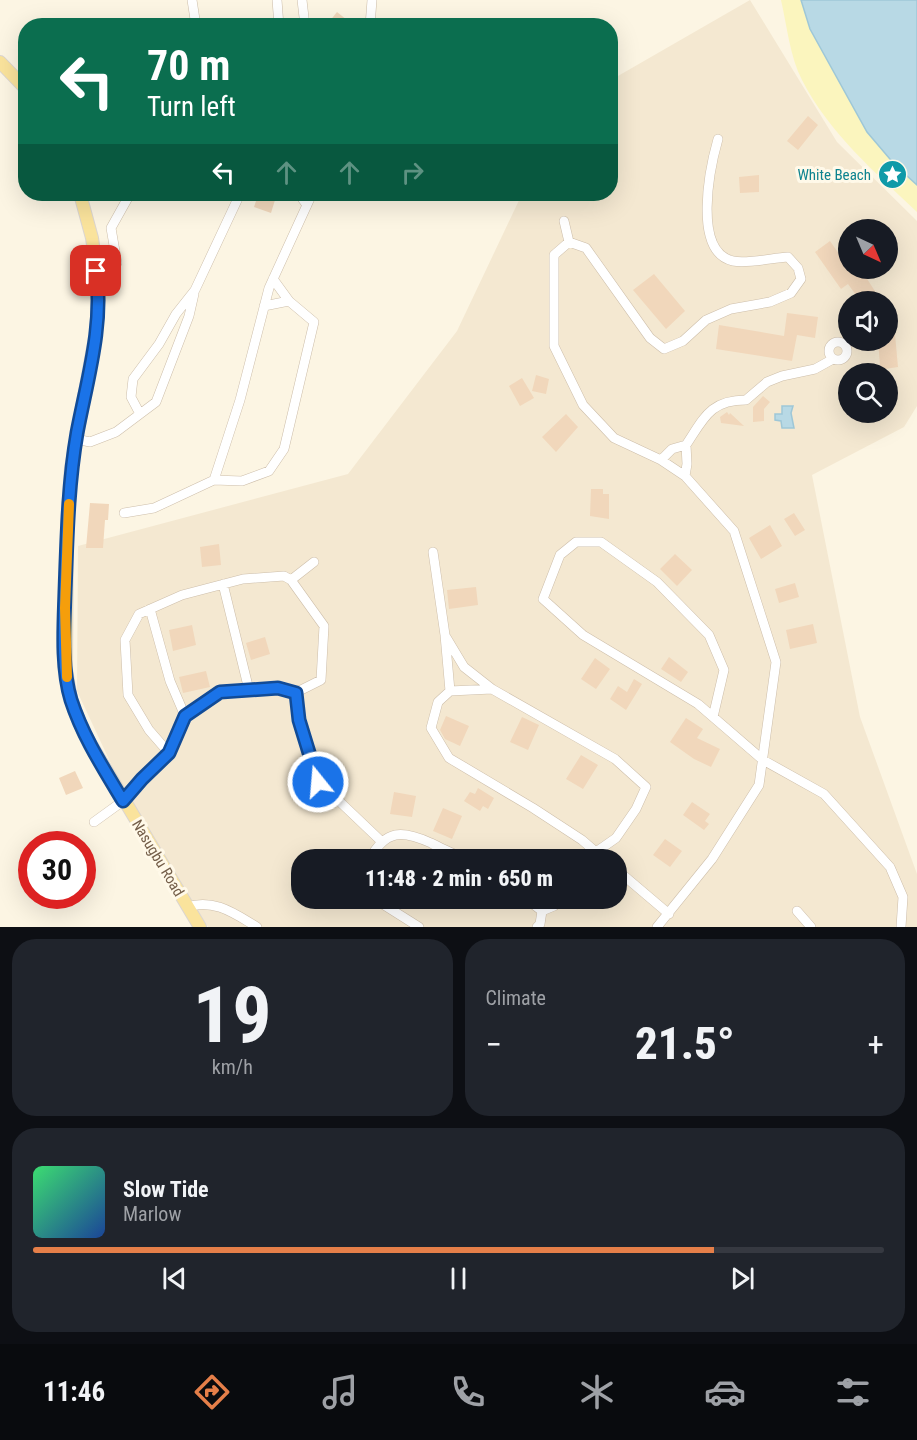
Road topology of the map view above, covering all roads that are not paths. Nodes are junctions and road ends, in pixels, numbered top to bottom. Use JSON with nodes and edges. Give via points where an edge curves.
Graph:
{"nodes":[{"id":1,"x":192,"y":0,"type":"edge"},
{"id":2,"x":278,"y":0,"type":"edge"},
{"id":3,"x":302,"y":0,"type":"edge"},
{"id":4,"x":372,"y":0,"type":"edge"},
{"id":5,"x":195,"y":18,"type":"edge"},
{"id":6,"x":279,"y":18,"type":"edge"},
{"id":7,"x":304,"y":18,"type":"edge"},
{"id":8,"x":371,"y":18,"type":"edge"},
{"id":9,"x":0,"y":63,"type":"edge"},
{"id":10,"x":18,"y":81,"type":"edge"},
{"id":11,"x":718,"y":139,"type":"dead end"},
{"id":12,"x":82,"y":201,"type":"edge"},
{"id":13,"x":126,"y":201,"type":"edge"},
{"id":14,"x":237,"y":201,"type":"edge"},
{"id":15,"x":304,"y":201,"type":"edge"},
{"id":16,"x":309,"y":201,"type":"edge"},
{"id":17,"x":307,"y":205,"type":"junction"},
{"id":18,"x":564,"y":220,"type":"dead end"},
{"id":19,"x":569,"y":242,"type":"junction"},
{"id":20,"x":117,"y":263,"type":"dead end"},
{"id":21,"x":273,"y":279,"type":"junction"},
{"id":22,"x":195,"y":290,"type":"junction"},
{"id":23,"x":289,"y":301,"type":"junction"},
{"id":24,"x":264,"y":306,"type":"junction"},
{"id":25,"x":159,"y":344,"type":"junction"},
{"id":26,"x":176,"y":350,"type":"junction"},
{"id":27,"x":833,"y":359,"type":"dead end"},
{"id":28,"x":140,"y":414,"type":"junction"},
{"id":29,"x":76,"y":439,"type":"junction"},
{"id":30,"x":686,"y":445,"type":"junction"},
{"id":31,"x":661,"y":460,"type":"junction"},
{"id":32,"x":685,"y":476,"type":"junction"},
{"id":33,"x":214,"y":480,"type":"junction"},
{"id":34,"x":124,"y":513,"type":"dead end"},
{"id":35,"x":433,"y":552,"type":"dead end"},
{"id":36,"x":314,"y":562,"type":"dead end"},
{"id":37,"x":291,"y":580,"type":"junction"},
{"id":38,"x":223,"y":584,"type":"junction"},
{"id":39,"x":150,"y":609,"type":"junction"},
{"id":40,"x":445,"y":635,"type":"junction"},
{"id":41,"x":492,"y":689,"type":"junction"},
{"id":42,"x":249,"y":690,"type":"junction"},
{"id":43,"x":450,"y":691,"type":"junction"},
{"id":44,"x":296,"y":693,"type":"junction"},
{"id":45,"x":185,"y":716,"type":"junction"},
{"id":46,"x":713,"y":717,"type":"junction"},
{"id":47,"x":169,"y":753,"type":"junction"},
{"id":48,"x":764,"y":760,"type":"junction"},
{"id":49,"x":657,"y":783,"type":"dead end"},
{"id":50,"x":646,"y":787,"type":"junction"},
{"id":51,"x":123,"y":801,"type":"junction"},
{"id":52,"x":94,"y":822,"type":"dead end"},
{"id":53,"x":381,"y":841,"type":"junction"},
{"id":54,"x":376,"y":849,"type":"edge"},
{"id":55,"x":442,"y":849,"type":"edge"},
{"id":56,"x":592,"y":849,"type":"edge"},
{"id":57,"x":600,"y":849,"type":"edge"},
{"id":58,"x":627,"y":878,"type":"edge"},
{"id":59,"x":187,"y":907,"type":"junction"},
{"id":60,"x":390,"y":909,"type":"edge"},
{"id":61,"x":539,"y":909,"type":"edge"},
{"id":62,"x":547,"y":909,"type":"edge"},
{"id":63,"x":542,"y":911,"type":"junction"},
{"id":64,"x":797,"y":911,"type":"dead end"},
{"id":65,"x":669,"y":914,"type":"junction"},
{"id":66,"x":200,"y":927,"type":"edge"},
{"id":67,"x":257,"y":927,"type":"edge"},
{"id":68,"x":419,"y":927,"type":"edge"},
{"id":69,"x":537,"y":927,"type":"edge"},
{"id":70,"x":657,"y":927,"type":"edge"},
{"id":71,"x":811,"y":927,"type":"edge"},
{"id":72,"x":901,"y":927,"type":"edge"}],
"edges":[{"from":1,"to":5,"type":"street"},
{"from":2,"to":6,"type":"street"},
{"from":3,"to":7,"type":"street"},
{"from":4,"to":8,"type":"street"},
{"from":9,"to":10,"type":"main road"},
{"from":11,"to":19,"type":"street","via":[[710,165],[706,219],[715,248],[731,261],[788,257],[798,268],[801,279],[791,293],[706,320],[683,341],[664,349],[650,338],[586,248]]},
{"from":12,"to":29,"type":"main road","name":"Nasugbu Road","via":[[99,287],[96,332]]},
{"from":13,"to":20,"type":"street","via":[[111,228]]},
{"from":14,"to":22,"type":"street"},
{"from":15,"to":17,"type":"street"},
{"from":16,"to":17,"type":"street"},
{"from":17,"to":21,"type":"street"},
{"from":18,"to":19,"type":"street"},
{"from":19,"to":31,"type":"street","via":[[554,255],[554,345],[583,405],[614,438]]},
{"from":21,"to":23,"type":"street"},
{"from":21,"to":24,"type":"street"},
{"from":22,"to":25,"type":"street"},
{"from":22,"to":26,"type":"street"},
{"from":23,"to":24,"type":"street"},
{"from":23,"to":33,"type":"street","via":[[314,322],[284,449],[269,471],[242,481]]},
{"from":24,"to":33,"type":"street"},
{"from":25,"to":26,"type":"street"},
{"from":25,"to":28,"type":"street","via":[[133,379],[131,397]]},
{"from":26,"to":28,"type":"street","via":[[156,402]]},
{"from":27,"to":30,"type":"street","via":[[815,369],[767,382],[746,400],[731,400],[713,407]]},
{"from":28,"to":29,"type":"street","via":[[116,432],[90,442]]},
{"from":29,"to":51,"type":"main road","name":"Nasugbu Road","via":[[67,525],[66,670],[83,731]]},
{"from":30,"to":31,"type":"street","via":[[672,449]]},
{"from":30,"to":32,"type":"street"},
{"from":31,"to":32,"type":"street"},
{"from":32,"to":48,"type":"street","via":[[734,531],[776,662]]},
{"from":33,"to":34,"type":"street","via":[[153,508]]},
{"from":35,"to":40,"type":"street"},
{"from":36,"to":37,"type":"street"},
{"from":37,"to":38,"type":"street","via":[[284,576]]},
{"from":37,"to":44,"type":"street","via":[[324,626],[321,680]]},
{"from":38,"to":39,"type":"street"},
{"from":38,"to":42,"type":"street"},
{"from":39,"to":45,"type":"street","via":[[170,681]]},
{"from":39,"to":47,"type":"street","via":[[139,614],[125,640],[128,695],[149,730]]},
{"from":40,"to":41,"type":"street","via":[[464,667]]},
{"from":40,"to":43,"type":"street"},
{"from":41,"to":43,"type":"street"},
{"from":41,"to":50,"type":"street","via":[[615,759]]},
{"from":42,"to":44,"type":"street","via":[[278,688]]},
{"from":42,"to":45,"type":"street","via":[[220,692]]},
{"from":43,"to":56,"type":"street","via":[[438,702],[431,729],[449,758]]},
{"from":44,"to":53,"type":"street","via":[[299,720],[318,782]]},
{"from":45,"to":47,"type":"street"},
{"from":46,"to":46,"type":"street","via":[[583,635],[543,599],[560,555],[576,542],[601,542],[657,582],[709,635],[724,670]]},
{"from":46,"to":48,"type":"street"},
{"from":47,"to":51,"type":"street"},
{"from":48,"to":65,"type":"street","via":[[759,785],[712,859]]},
{"from":48,"to":72,"type":"street","via":[[824,794],[890,867],[903,897]]},
{"from":49,"to":50,"type":"street"},
{"from":50,"to":57,"type":"street","via":[[616,838]]},
{"from":51,"to":52,"type":"street"},
{"from":51,"to":59,"type":"main road","name":"Nasugbu Road"},
{"from":53,"to":54,"type":"street"},
{"from":53,"to":55,"type":"street","via":[[394,834],[411,834]]},
{"from":58,"to":65,"type":"street"},
{"from":59,"to":66,"type":"main road","name":"Nasugbu Road"},
{"from":59,"to":67,"type":"street","via":[[199,903],[225,908]]},
{"from":60,"to":68,"type":"street"},
{"from":61,"to":63,"type":"street"},
{"from":62,"to":63,"type":"street"},
{"from":63,"to":69,"type":"street"},
{"from":64,"to":71,"type":"street"},
{"from":65,"to":70,"type":"street"}]}
